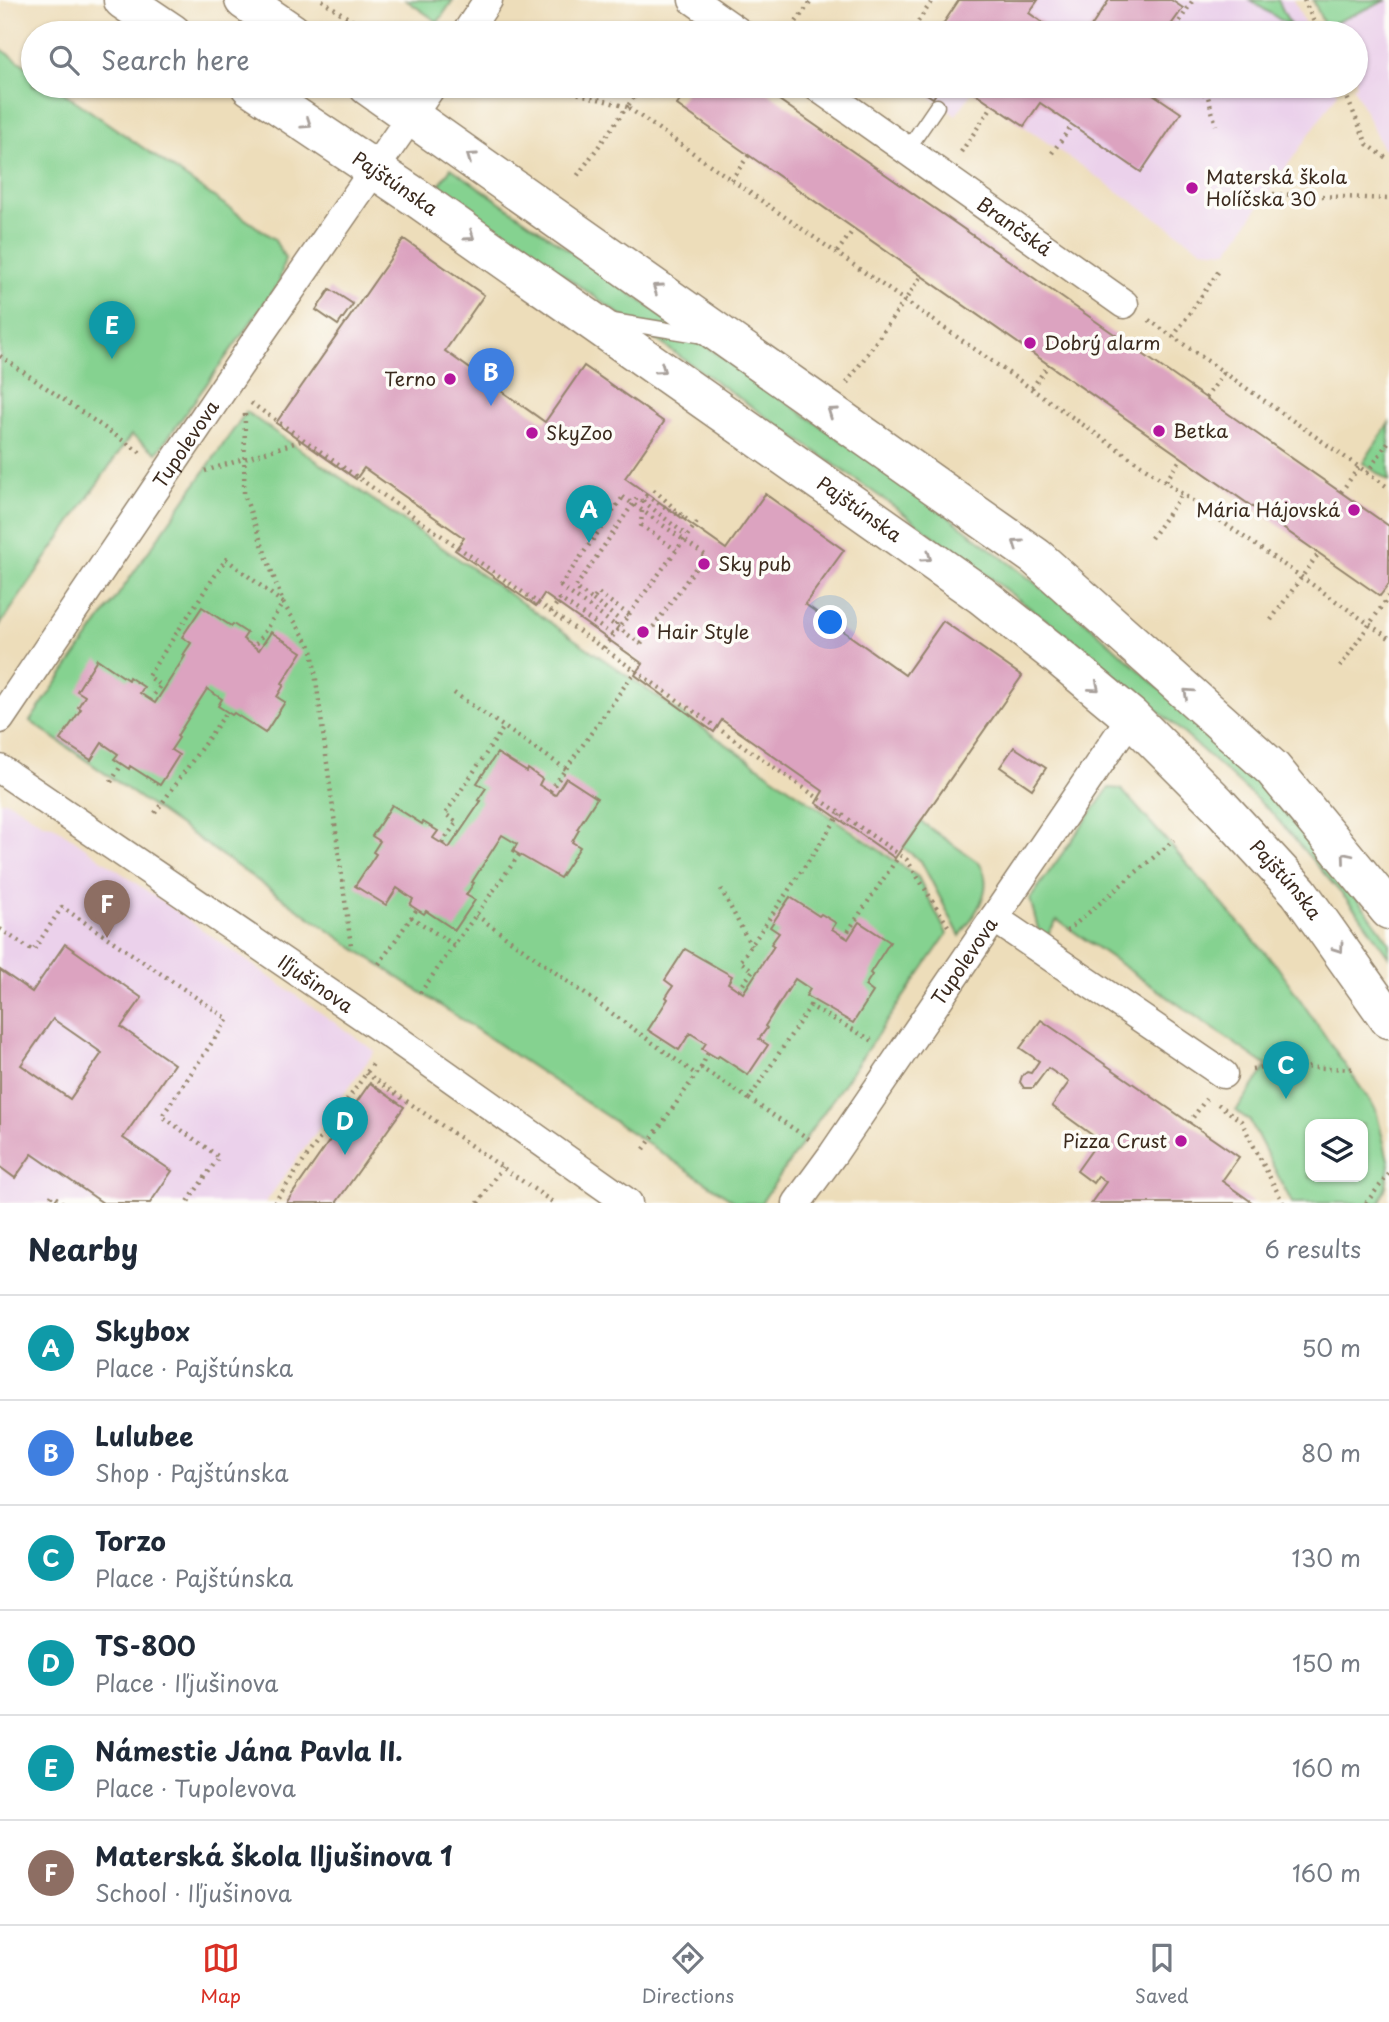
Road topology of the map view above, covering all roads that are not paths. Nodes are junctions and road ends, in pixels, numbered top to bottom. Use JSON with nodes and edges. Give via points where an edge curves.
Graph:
{"nodes":[{"id":1,"x":123,"y":0,"type":"edge"},
{"id":2,"x":244,"y":0,"type":"edge"},
{"id":3,"x":488,"y":0,"type":"edge"},
{"id":4,"x":693,"y":0,"type":"edge"},
{"id":5,"x":154,"y":21,"type":"edge"},
{"id":6,"x":275,"y":21,"type":"edge"},
{"id":7,"x":474,"y":21,"type":"edge"},
{"id":8,"x":723,"y":21,"type":"edge"},
{"id":9,"x":268,"y":98,"type":"edge"},
{"id":10,"x":833,"y":98,"type":"edge"},
{"id":11,"x":422,"y":101,"type":"edge"},
{"id":12,"x":937,"y":106,"type":"dead end"},
{"id":13,"x":907,"y":150,"type":"junction"},
{"id":14,"x":374,"y":170,"type":"junction"},
{"id":15,"x":1124,"y":304,"type":"road end"},
{"id":16,"x":585,"y":316,"type":"junction"},
{"id":17,"x":733,"y":341,"type":"junction"},
{"id":18,"x":1131,"y":717,"type":"junction"},
{"id":19,"x":0,"y":719,"type":"edge"},
{"id":20,"x":0,"y":769,"type":"edge"},
{"id":21,"x":1389,"y":910,"type":"edge"},
{"id":22,"x":994,"y":918,"type":"junction"},
{"id":23,"x":1389,"y":1019,"type":"edge"},
{"id":24,"x":1223,"y":1074,"type":"road end"},
{"id":25,"x":628,"y":1203,"type":"edge"},
{"id":26,"x":797,"y":1203,"type":"edge"}],
"edges":[{"from":1,"to":5,"type":"main road"},
{"from":2,"to":6,"type":"main road"},
{"from":3,"to":7,"type":"street"},
{"from":4,"to":8,"type":"street"},
{"from":9,"to":14,"type":"main road","name":"Pajštúnska","one_way":true},
{"from":10,"to":13,"type":"street","name":"Brančská"},
{"from":11,"to":14,"type":"street","name":"Tupolevova"},
{"from":17,"to":11,"type":"main road","one_way":true},
{"from":12,"to":13,"type":"lane"},
{"from":13,"to":15,"type":"street","name":"Brančská"},
{"from":14,"to":16,"type":"main road","name":"Pajštúnska","one_way":true},
{"from":14,"to":19,"type":"street","name":"Tupolevova"},
{"from":16,"to":17,"type":"lane"},
{"from":16,"to":18,"type":"main road","name":"Pajštúnska","one_way":true,"via":[[981,596]]},
{"from":21,"to":17,"type":"main road","one_way":true,"via":[[1273,769],[1036,557]]},
{"from":18,"to":22,"type":"street","name":"Tupolevova"},
{"from":18,"to":23,"type":"main road","name":"Pajštúnska","one_way":true,"via":[[1299,892]]},
{"from":20,"to":25,"type":"street","name":"Iľjušinova"},
{"from":22,"to":24,"type":"street"},
{"from":22,"to":26,"type":"street","name":"Tupolevova"}]}
